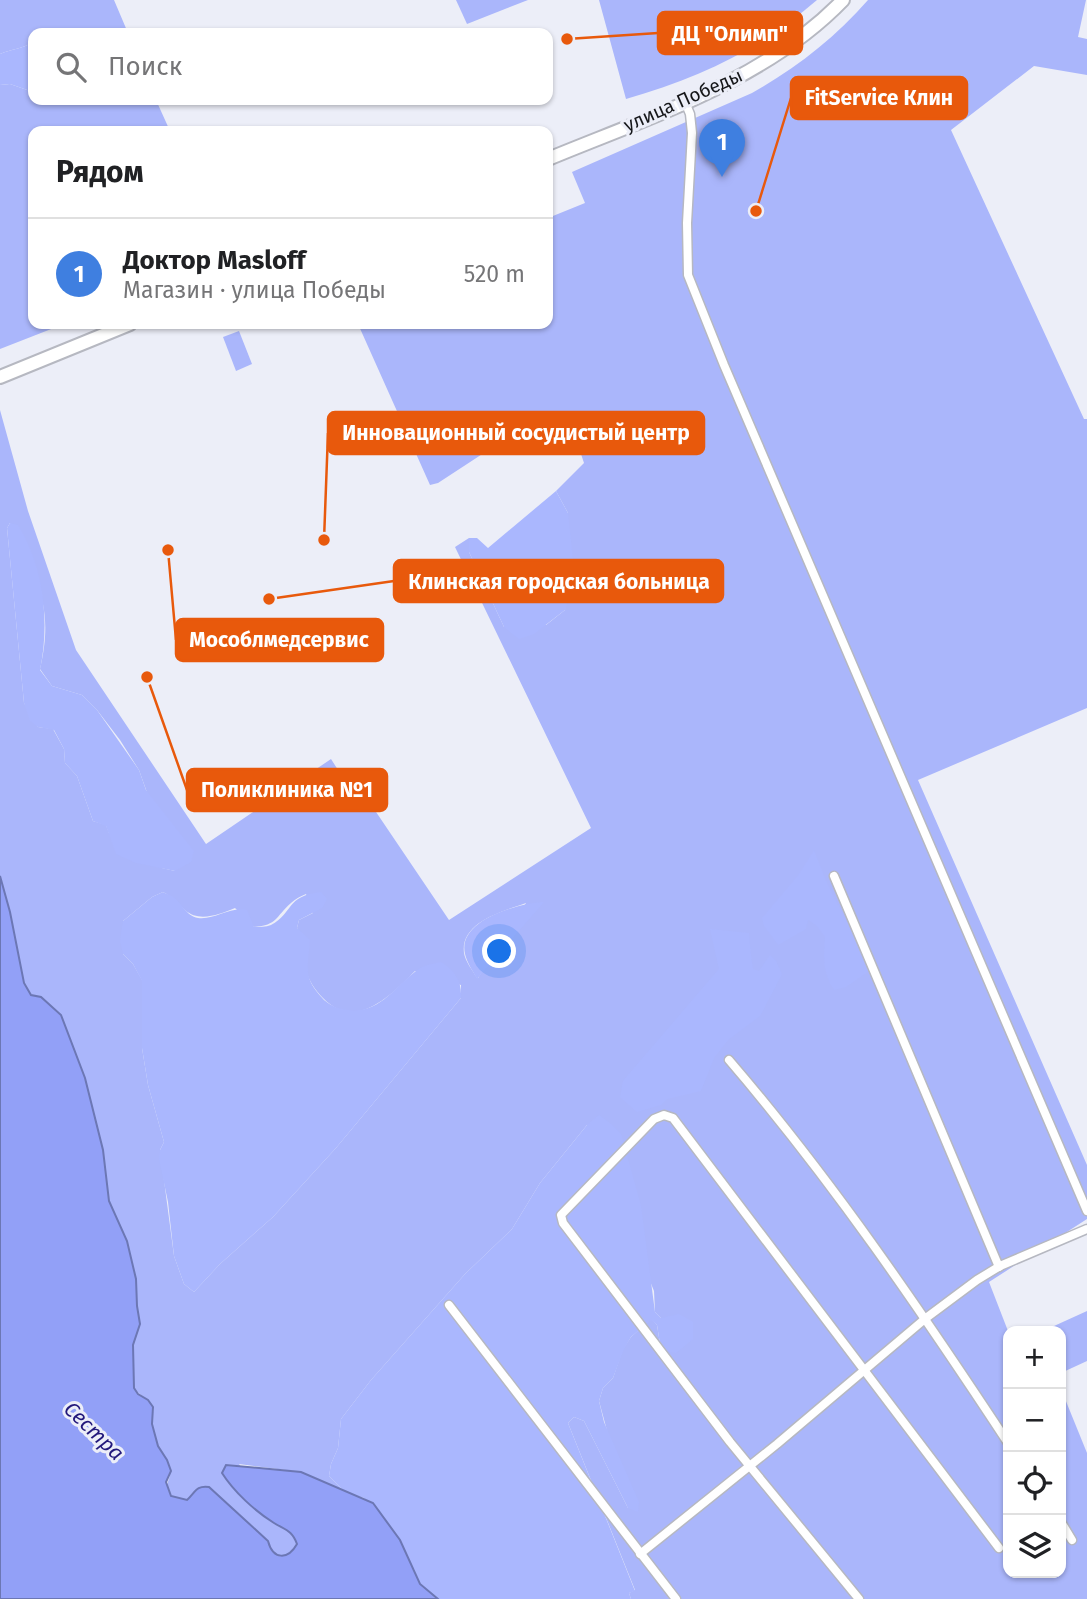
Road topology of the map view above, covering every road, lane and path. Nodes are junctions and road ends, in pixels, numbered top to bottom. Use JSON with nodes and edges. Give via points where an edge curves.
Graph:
{"nodes":[{"id":1,"x":843,"y":0,"type":"edge"},
{"id":2,"x":685,"y":102,"type":"junction"},
{"id":3,"x":553,"y":157,"type":"edge"},
{"id":4,"x":118,"y":329,"type":"edge"},
{"id":5,"x":0,"y":377,"type":"edge"},
{"id":6,"x":834,"y":876,"type":"dead end"},
{"id":7,"x":729,"y":1060,"type":"dead end"},
{"id":8,"x":1087,"y":1211,"type":"edge"},
{"id":9,"x":1087,"y":1229,"type":"edge"},
{"id":10,"x":999,"y":1267,"type":"junction"},
{"id":11,"x":449,"y":1304,"type":"dead end"},
{"id":12,"x":926,"y":1318,"type":"junction"},
{"id":13,"x":866,"y":1370,"type":"junction"},
{"id":14,"x":1003,"y":1435,"type":"edge"},
{"id":15,"x":749,"y":1466,"type":"junction"},
{"id":16,"x":1066,"y":1530,"type":"edge"},
{"id":17,"x":1072,"y":1540,"type":"dead end"},
{"id":18,"x":999,"y":1548,"type":"dead end"},
{"id":19,"x":640,"y":1554,"type":"junction"},
{"id":20,"x":676,"y":1599,"type":"edge"},
{"id":21,"x":859,"y":1599,"type":"edge"}],
"edges":[{"from":1,"to":2,"type":"street","name":"улица Победы","via":[[781,51]]},
{"from":2,"to":3,"type":"street","name":"улица Победы"},
{"from":2,"to":8,"type":"street","via":[[692,133],[688,275]]},
{"from":4,"to":5,"type":"street"},
{"from":6,"to":10,"type":"street"},
{"from":7,"to":12,"type":"street","via":[[811,1160]]},
{"from":9,"to":10,"type":"street"},
{"from":10,"to":12,"type":"street"},
{"from":11,"to":19,"type":"street"},
{"from":12,"to":13,"type":"street"},
{"from":12,"to":14,"type":"street"},
{"from":13,"to":15,"type":"street"},
{"from":13,"to":15,"type":"street","via":[[673,1118],[653,1119],[561,1215],[563,1223]]},
{"from":13,"to":18,"type":"street"},
{"from":15,"to":19,"type":"street"},
{"from":15,"to":21,"type":"street"},
{"from":16,"to":17,"type":"street"},
{"from":19,"to":20,"type":"street"}]}
